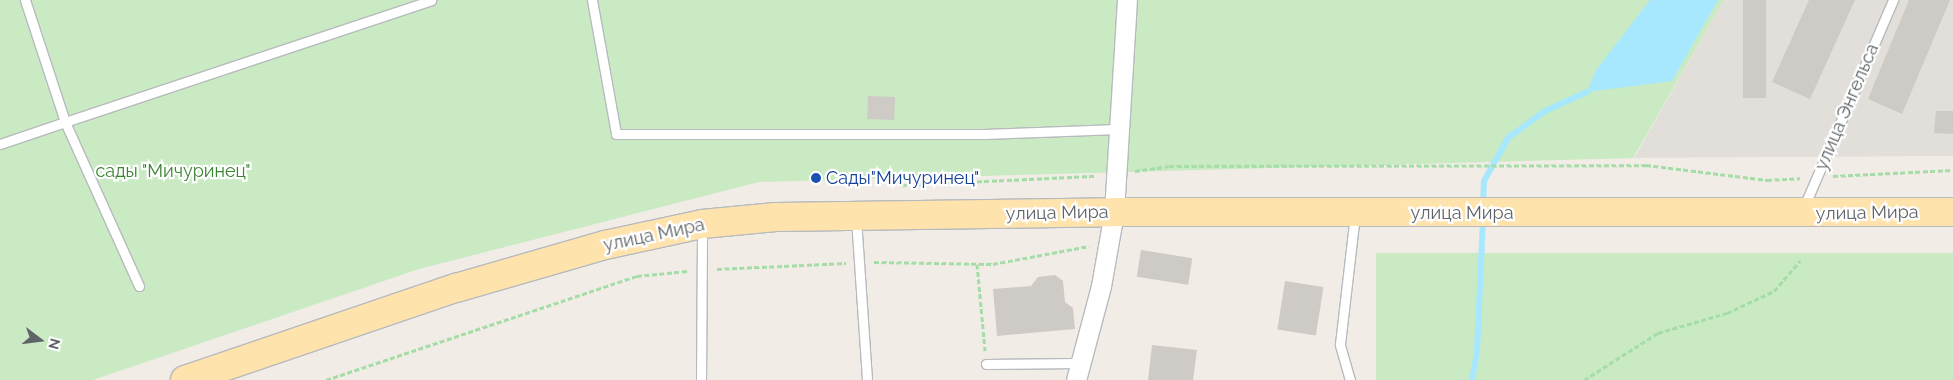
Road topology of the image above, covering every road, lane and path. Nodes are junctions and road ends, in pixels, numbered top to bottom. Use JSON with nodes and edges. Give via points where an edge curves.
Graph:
{"nodes":[{"id":1,"x":25,"y":0,"type":"edge"},
{"id":2,"x":431,"y":0,"type":"edge"},
{"id":3,"x":592,"y":0,"type":"edge"},
{"id":4,"x":1127,"y":0,"type":"edge"},
{"id":5,"x":1893,"y":0,"type":"edge"},
{"id":6,"x":65,"y":122,"type":"junction"},
{"id":7,"x":1118,"y":130,"type":"junction"},
{"id":8,"x":0,"y":144,"type":"edge"},
{"id":9,"x":1953,"y":170,"type":"edge"},
{"id":10,"x":1115,"y":175,"type":"junction"},
{"id":11,"x":1826,"y":177,"type":"dead end"},
{"id":12,"x":1806,"y":178,"type":"dead end"},
{"id":13,"x":902,"y":185,"type":"dead end"},
{"id":14,"x":1114,"y":212,"type":"junction"},
{"id":15,"x":1356,"y":212,"type":"junction"},
{"id":16,"x":1953,"y":212,"type":"edge"},
{"id":17,"x":1801,"y":213,"type":"junction"},
{"id":18,"x":856,"y":215,"type":"junction"},
{"id":19,"x":702,"y":224,"type":"junction"},
{"id":20,"x":1800,"y":261,"type":"dead end"},
{"id":21,"x":977,"y":264,"type":"dead end"},
{"id":22,"x":140,"y":286,"type":"dead end"},
{"id":23,"x":986,"y":364,"type":"joint"},
{"id":24,"x":1077,"y":372,"type":"edge"},
{"id":25,"x":185,"y":380,"type":"edge"},
{"id":26,"x":701,"y":380,"type":"edge"},
{"id":27,"x":867,"y":380,"type":"edge"},
{"id":28,"x":1350,"y":380,"type":"edge"},
{"id":29,"x":1584,"y":380,"type":"edge"}],
"edges":[{"from":1,"to":6,"type":"lane"},
{"from":2,"to":6,"type":"lane"},
{"from":3,"to":7,"type":"lane","via":[[616,134],[984,134]]},
{"from":4,"to":7,"type":"street"},
{"from":5,"to":17,"type":"lane","name":"улица Энгельса"},
{"from":6,"to":8,"type":"lane"},
{"from":6,"to":22,"type":"lane"},
{"from":7,"to":10,"type":"street"},
{"from":9,"to":11,"type":"path"},
{"from":10,"to":12,"type":"path","via":[[1169,166],[1646,165],[1768,180]]},
{"from":10,"to":13,"type":"path"},
{"from":10,"to":14,"type":"street"},
{"from":14,"to":15,"type":"main road","name":"улица Мира"},
{"from":14,"to":18,"type":"main road","name":"улица Мира"},
{"from":14,"to":24,"type":"street","via":[[1101,286]]},
{"from":15,"to":17,"type":"main road","name":"улица Мира"},
{"from":15,"to":28,"type":"lane","via":[[1340,344]]},
{"from":16,"to":17,"type":"main road","name":"улица Мира"},
{"from":18,"to":19,"type":"main road","name":"улица Мира"},
{"from":18,"to":27,"type":"lane"},
{"from":19,"to":25,"type":"main road","name":"улица Мира","via":[[605,245],[456,288]]},
{"from":19,"to":26,"type":"lane"},
{"from":20,"to":29,"type":"path","via":[[1774,291],[1727,313],[1658,334]]},
{"from":21,"to":23,"type":"path"},
{"from":23,"to":24,"type":"lane"}]}
